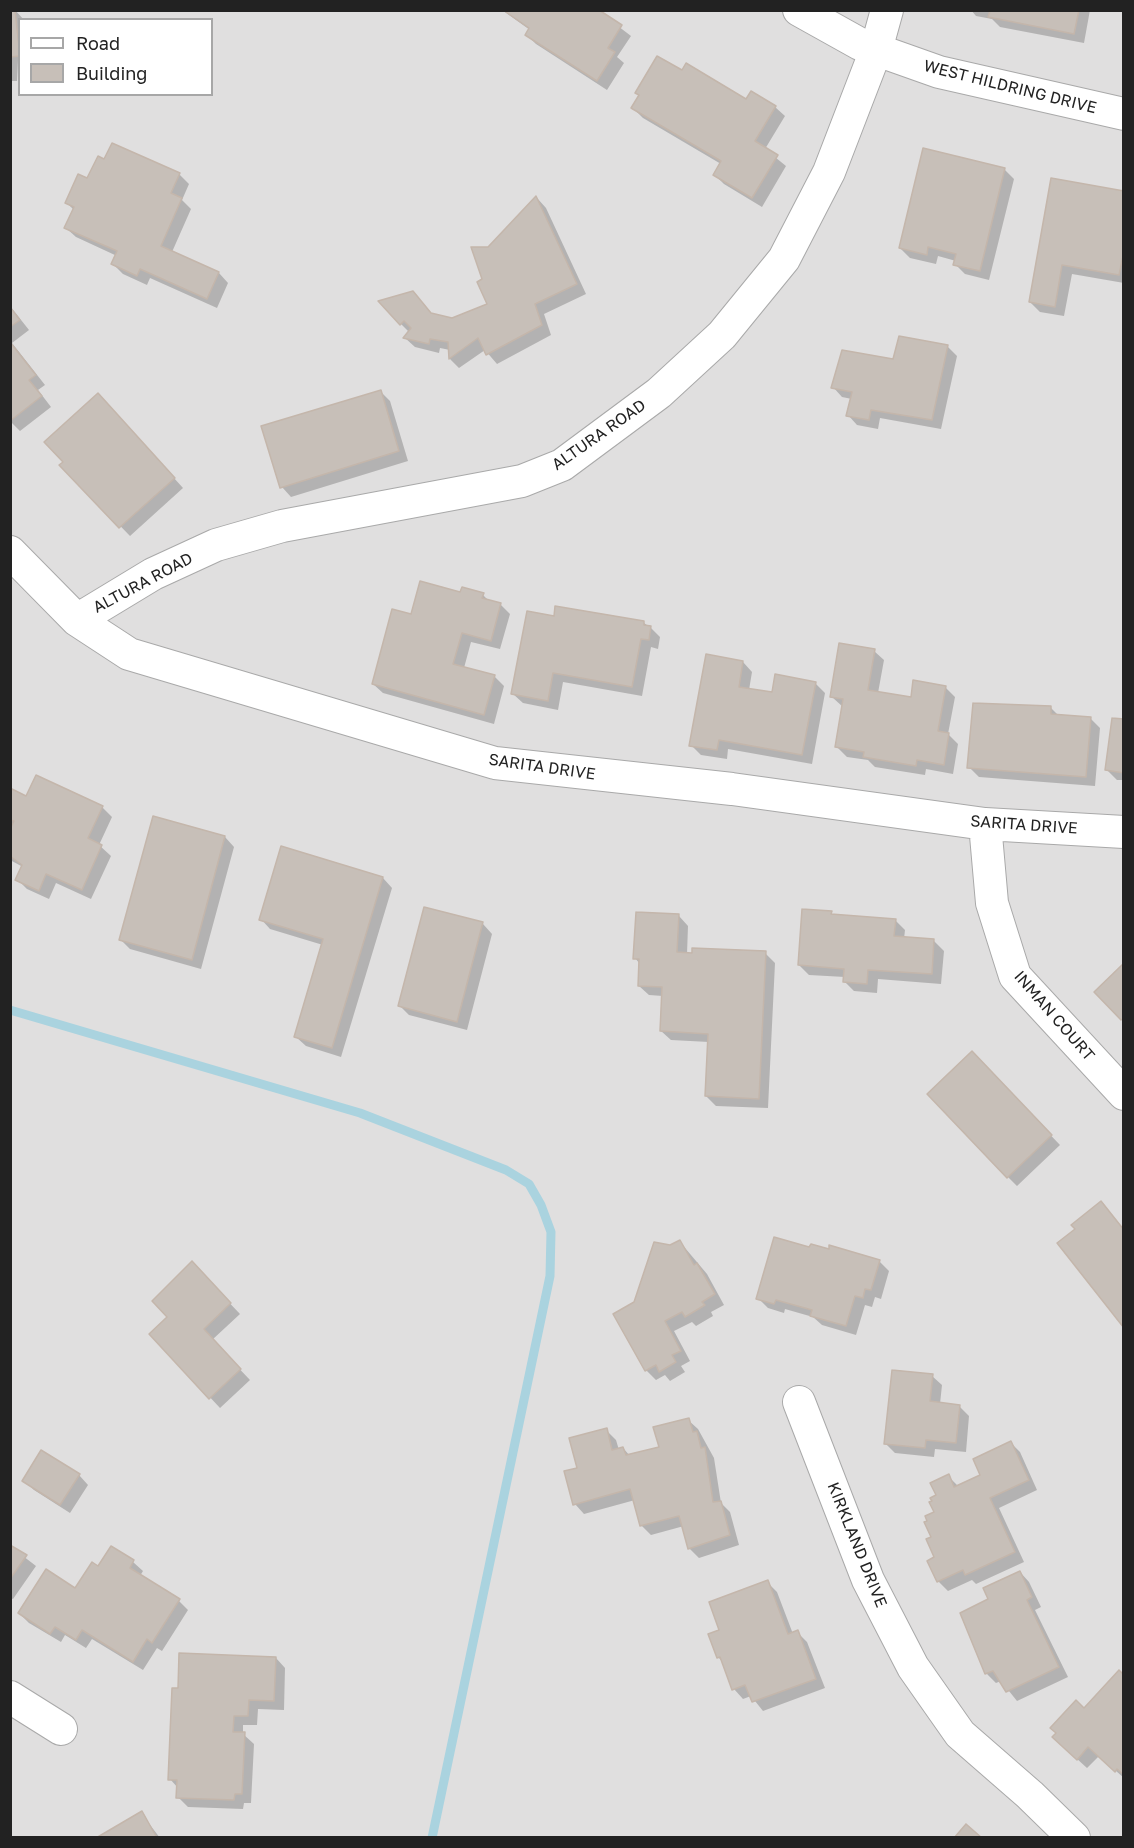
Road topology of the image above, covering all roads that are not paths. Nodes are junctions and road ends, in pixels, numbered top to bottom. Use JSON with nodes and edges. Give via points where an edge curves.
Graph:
{"nodes":[{"id":1,"x":799,"y":10,"type":"edge"},
{"id":2,"x":887,"y":10,"type":"edge"},
{"id":3,"x":876,"y":50,"type":"junction"},
{"id":4,"x":1124,"y":114,"type":"edge"},
{"id":5,"x":10,"y":552,"type":"edge"},
{"id":6,"x":77,"y":620,"type":"junction"},
{"id":7,"x":985,"y":824,"type":"junction"},
{"id":8,"x":1124,"y":832,"type":"edge"},
{"id":9,"x":1124,"y":1094,"type":"edge"},
{"id":10,"x":800,"y":1402,"type":"dead end"},
{"id":11,"x":10,"y":1697,"type":"edge"},
{"id":12,"x":61,"y":1729,"type":"dead end"},
{"id":13,"x":1074,"y":1838,"type":"edge"}],
"edges":[{"from":1,"to":3,"type":"street","name":"WEST HILDRING DRIVE"},
{"from":2,"to":3,"type":"street","name":"ALTURA ROAD"},
{"from":3,"to":4,"type":"street","name":"WEST HILDRING DRIVE","via":[[939,72]]},
{"from":3,"to":6,"type":"street","name":"ALTURA ROAD","via":[[829,172],[784,259],[722,335],[659,393],[562,465],[522,481],[282,526],[216,545],[153,574]]},
{"from":5,"to":6,"type":"street","name":"SARITA DRIVE"},
{"from":6,"to":7,"type":"street","name":"SARITA DRIVE","via":[[129,654],[495,763],[732,789]]},
{"from":7,"to":8,"type":"street","name":"SARITA DRIVE"},
{"from":7,"to":9,"type":"street","name":"INMAN COURT","via":[[992,903],[1015,976]]},
{"from":10,"to":13,"type":"street","name":"KIRKLAND DRIVE","via":[[868,1580],[913,1667],[960,1734]]},
{"from":11,"to":12,"type":"street"}]}
